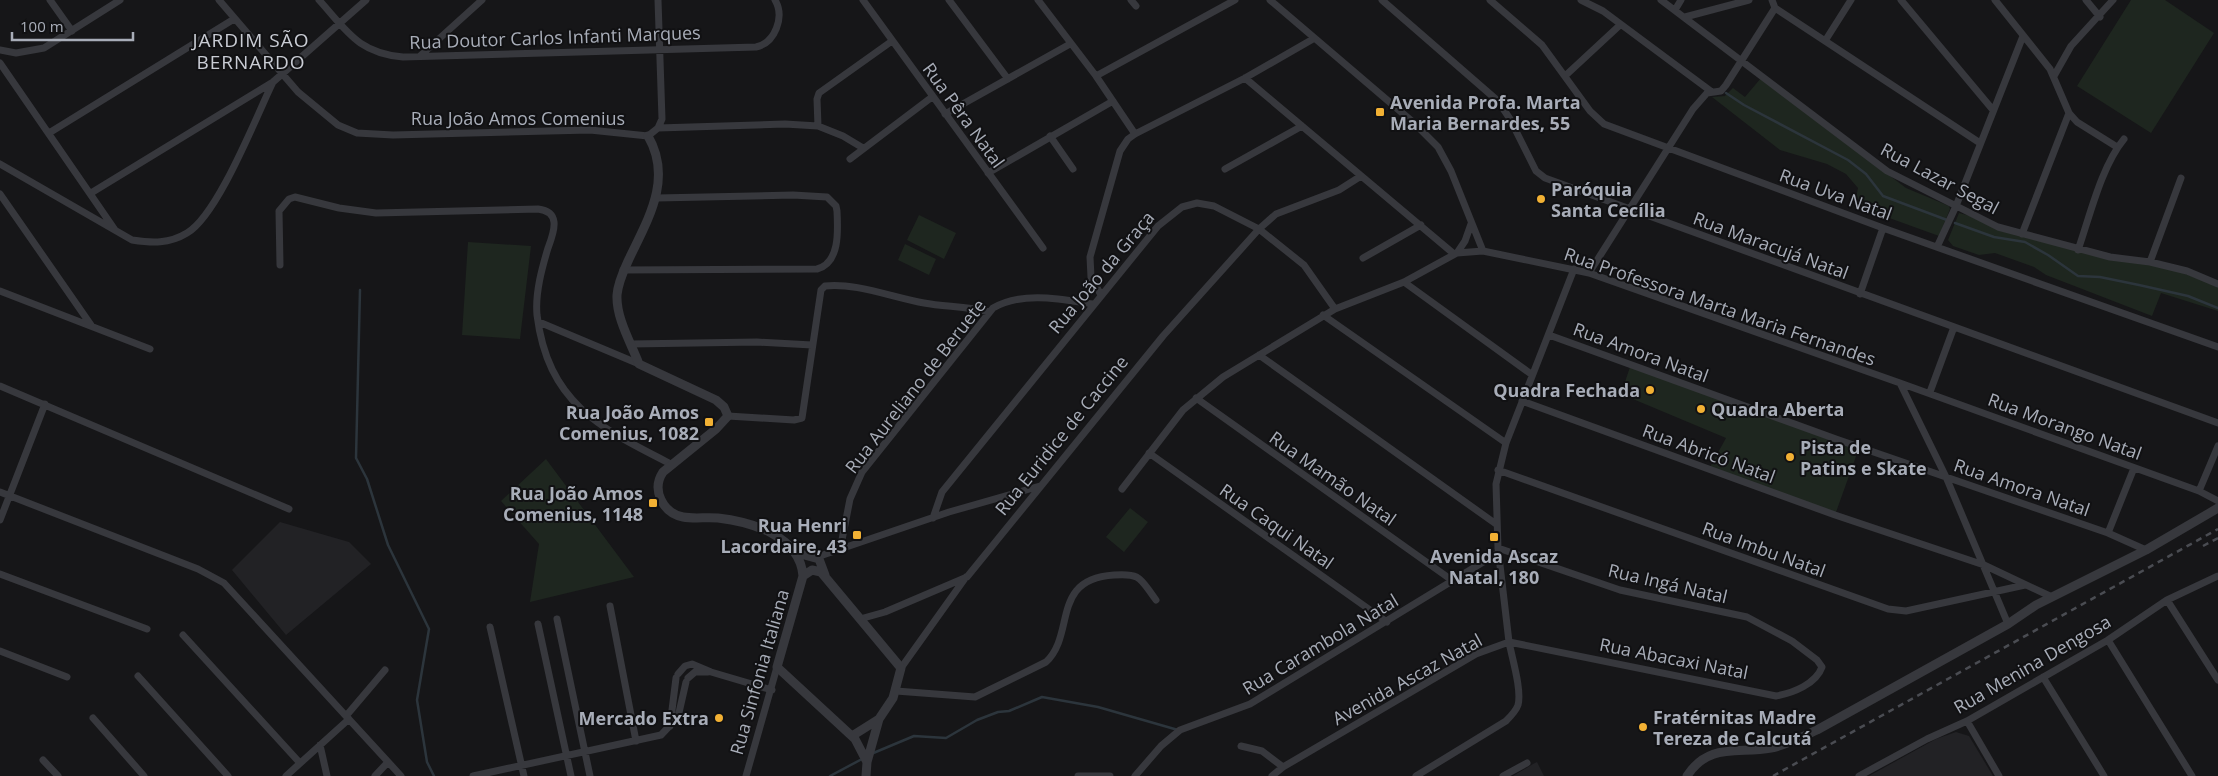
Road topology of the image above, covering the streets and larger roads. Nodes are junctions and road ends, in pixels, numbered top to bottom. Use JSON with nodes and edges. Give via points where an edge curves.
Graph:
{"nodes":[{"id":1,"x":50,"y":0,"type":"edge"},
{"id":2,"x":120,"y":0,"type":"edge"},
{"id":3,"x":219,"y":0,"type":"edge"},
{"id":4,"x":319,"y":0,"type":"edge"},
{"id":5,"x":366,"y":0,"type":"edge"},
{"id":6,"x":482,"y":0,"type":"edge"},
{"id":7,"x":658,"y":0,"type":"edge"},
{"id":8,"x":775,"y":0,"type":"edge"},
{"id":9,"x":863,"y":0,"type":"edge"},
{"id":10,"x":949,"y":0,"type":"edge"},
{"id":11,"x":1038,"y":0,"type":"edge"},
{"id":12,"x":1235,"y":0,"type":"edge"},
{"id":13,"x":1270,"y":0,"type":"edge"},
{"id":14,"x":1382,"y":0,"type":"edge"},
{"id":15,"x":1490,"y":0,"type":"edge"},
{"id":16,"x":1581,"y":0,"type":"edge"},
{"id":17,"x":1661,"y":0,"type":"edge"},
{"id":18,"x":1681,"y":0,"type":"edge"},
{"id":19,"x":1748,"y":0,"type":"edge"},
{"id":20,"x":1772,"y":0,"type":"edge"},
{"id":21,"x":1851,"y":0,"type":"edge"},
{"id":22,"x":1901,"y":0,"type":"edge"},
{"id":23,"x":1995,"y":0,"type":"edge"},
{"id":24,"x":2086,"y":0,"type":"edge"},
{"id":25,"x":2113,"y":0,"type":"edge"},
{"id":26,"x":1775,"y":8,"type":"junction"},
{"id":27,"x":1675,"y":10,"type":"junction"},
{"id":28,"x":1684,"y":17,"type":"junction"},
{"id":29,"x":2100,"y":17,"type":"junction"},
{"id":30,"x":234,"y":19,"type":"junction"},
{"id":31,"x":338,"y":23,"type":"junction"},
{"id":32,"x":1620,"y":25,"type":"junction"},
{"id":33,"x":72,"y":31,"type":"junction"},
{"id":34,"x":2023,"y":36,"type":"junction"},
{"id":35,"x":1313,"y":39,"type":"junction"},
{"id":36,"x":1825,"y":40,"type":"junction"},
{"id":37,"x":892,"y":41,"type":"junction"},
{"id":38,"x":1070,"y":44,"type":"junction"},
{"id":39,"x":0,"y":50,"type":"edge"},
{"id":40,"x":660,"y":50,"type":"junction"},
{"id":41,"x":420,"y":56,"type":"junction"},
{"id":42,"x":1741,"y":61,"type":"junction"},
{"id":43,"x":0,"y":63,"type":"edge"},
{"id":44,"x":281,"y":74,"type":"junction"},
{"id":45,"x":1096,"y":76,"type":"junction"},
{"id":46,"x":1565,"y":76,"type":"junction"},
{"id":47,"x":2054,"y":76,"type":"junction"},
{"id":48,"x":1246,"y":78,"type":"junction"},
{"id":49,"x":1008,"y":79,"type":"junction"},
{"id":50,"x":273,"y":82,"type":"junction"},
{"id":51,"x":1712,"y":92,"type":"junction"},
{"id":52,"x":932,"y":97,"type":"junction"},
{"id":53,"x":1114,"y":101,"type":"junction"},
{"id":54,"x":1993,"y":110,"type":"junction"},
{"id":55,"x":2069,"y":113,"type":"junction"},
{"id":56,"x":945,"y":114,"type":"junction"},
{"id":57,"x":818,"y":126,"type":"junction"},
{"id":58,"x":1302,"y":126,"type":"junction"},
{"id":59,"x":658,"y":128,"type":"junction"},
{"id":60,"x":49,"y":133,"type":"junction"},
{"id":61,"x":1135,"y":134,"type":"junction"},
{"id":62,"x":648,"y":136,"type":"junction"},
{"id":63,"x":1050,"y":136,"type":"junction"},
{"id":64,"x":2124,"y":139,"type":"dead end"},
{"id":65,"x":1980,"y":143,"type":"junction"},
{"id":66,"x":2117,"y":147,"type":"junction"},
{"id":67,"x":863,"y":148,"type":"junction"},
{"id":68,"x":1668,"y":148,"type":"junction"},
{"id":69,"x":850,"y":159,"type":"dead end"},
{"id":70,"x":0,"y":164,"type":"edge"},
{"id":71,"x":1073,"y":169,"type":"dead end"},
{"id":72,"x":1225,"y":169,"type":"dead end"},
{"id":73,"x":988,"y":172,"type":"junction"},
{"id":74,"x":1361,"y":176,"type":"junction"},
{"id":75,"x":2181,"y":178,"type":"dead end"},
{"id":76,"x":91,"y":192,"type":"junction"},
{"id":77,"x":0,"y":194,"type":"edge"},
{"id":78,"x":657,"y":198,"type":"junction"},
{"id":79,"x":1630,"y":209,"type":"junction"},
{"id":80,"x":1955,"y":209,"type":"junction"},
{"id":81,"x":1471,"y":224,"type":"junction"},
{"id":82,"x":1421,"y":226,"type":"junction"},
{"id":83,"x":1883,"y":228,"type":"junction"},
{"id":84,"x":1259,"y":229,"type":"junction"},
{"id":85,"x":117,"y":232,"type":"junction"},
{"id":86,"x":2022,"y":234,"type":"junction"},
{"id":87,"x":1938,"y":246,"type":"junction"},
{"id":88,"x":1043,"y":248,"type":"dead end"},
{"id":89,"x":2078,"y":250,"type":"junction"},
{"id":90,"x":1483,"y":251,"type":"junction"},
{"id":91,"x":1456,"y":253,"type":"junction"},
{"id":92,"x":1363,"y":258,"type":"dead end"},
{"id":93,"x":2150,"y":262,"type":"junction"},
{"id":94,"x":280,"y":265,"type":"dead end"},
{"id":95,"x":1574,"y":269,"type":"junction"},
{"id":96,"x":624,"y":270,"type":"junction"},
{"id":97,"x":1589,"y":273,"type":"junction"},
{"id":98,"x":1404,"y":282,"type":"junction"},
{"id":99,"x":2218,"y":283,"type":"edge"},
{"id":100,"x":0,"y":291,"type":"edge"},
{"id":101,"x":1860,"y":294,"type":"junction"},
{"id":102,"x":1101,"y":295,"type":"junction"},
{"id":103,"x":1093,"y":304,"type":"junction"},
{"id":104,"x":1335,"y":309,"type":"junction"},
{"id":105,"x":989,"y":312,"type":"junction"},
{"id":106,"x":1323,"y":315,"type":"junction"},
{"id":107,"x":538,"y":322,"type":"junction"},
{"id":108,"x":91,"y":326,"type":"junction"},
{"id":109,"x":1954,"y":327,"type":"junction"},
{"id":110,"x":1549,"y":335,"type":"junction"},
{"id":111,"x":631,"y":344,"type":"junction"},
{"id":112,"x":812,"y":345,"type":"junction"},
{"id":113,"x":2218,"y":347,"type":"edge"},
{"id":114,"x":150,"y":349,"type":"dead end"},
{"id":115,"x":1259,"y":355,"type":"junction"},
{"id":116,"x":639,"y":364,"type":"junction"},
{"id":117,"x":1531,"y":374,"type":"junction"},
{"id":118,"x":1900,"y":383,"type":"junction"},
{"id":119,"x":0,"y":386,"type":"edge"},
{"id":120,"x":1930,"y":392,"type":"junction"},
{"id":121,"x":1196,"y":398,"type":"junction"},
{"id":122,"x":1522,"y":401,"type":"junction"},
{"id":123,"x":45,"y":404,"type":"junction"},
{"id":124,"x":728,"y":416,"type":"junction"},
{"id":125,"x":2218,"y":423,"type":"edge"},
{"id":126,"x":1506,"y":443,"type":"junction"},
{"id":127,"x":2218,"y":446,"type":"edge"},
{"id":128,"x":1149,"y":453,"type":"junction"},
{"id":129,"x":671,"y":464,"type":"junction"},
{"id":130,"x":2134,"y":468,"type":"junction"},
{"id":131,"x":1498,"y":470,"type":"junction"},
{"id":132,"x":1946,"y":477,"type":"junction"},
{"id":133,"x":1040,"y":486,"type":"junction"},
{"id":134,"x":1122,"y":489,"type":"dead end"},
{"id":135,"x":2199,"y":491,"type":"junction"},
{"id":136,"x":0,"y":492,"type":"edge"},
{"id":137,"x":10,"y":496,"type":"junction"},
{"id":138,"x":2218,"y":501,"type":"edge"},
{"id":139,"x":2218,"y":508,"type":"edge"},
{"id":140,"x":289,"y":509,"type":"dead end"},
{"id":141,"x":933,"y":518,"type":"junction"},
{"id":142,"x":0,"y":520,"type":"edge"},
{"id":143,"x":1496,"y":524,"type":"junction"},
{"id":144,"x":2108,"y":533,"type":"junction"},
{"id":145,"x":840,"y":550,"type":"junction"},
{"id":146,"x":2146,"y":550,"type":"junction"},
{"id":147,"x":1498,"y":551,"type":"junction"},
{"id":148,"x":809,"y":559,"type":"junction"},
{"id":149,"x":1984,"y":565,"type":"junction"},
{"id":150,"x":0,"y":574,"type":"edge"},
{"id":151,"x":803,"y":576,"type":"junction"},
{"id":152,"x":2218,"y":576,"type":"edge"},
{"id":153,"x":966,"y":577,"type":"junction"},
{"id":154,"x":826,"y":578,"type":"junction"},
{"id":155,"x":1453,"y":581,"type":"junction"},
{"id":156,"x":2025,"y":584,"type":"junction"},
{"id":157,"x":1993,"y":592,"type":"junction"},
{"id":158,"x":2052,"y":598,"type":"junction"},
{"id":159,"x":1156,"y":600,"type":"dead end"},
{"id":160,"x":2167,"y":600,"type":"junction"},
{"id":161,"x":610,"y":606,"type":"dead end"},
{"id":162,"x":557,"y":619,"type":"dead end"},
{"id":163,"x":860,"y":619,"type":"junction"},
{"id":164,"x":1388,"y":622,"type":"junction"},
{"id":165,"x":538,"y":624,"type":"dead end"},
{"id":166,"x":2008,"y":624,"type":"junction"},
{"id":167,"x":490,"y":627,"type":"dead end"},
{"id":168,"x":147,"y":629,"type":"dead end"},
{"id":169,"x":183,"y":635,"type":"dead end"},
{"id":170,"x":2108,"y":640,"type":"junction"},
{"id":171,"x":1510,"y":642,"type":"junction"},
{"id":172,"x":0,"y":651,"type":"edge"},
{"id":173,"x":777,"y":667,"type":"junction"},
{"id":174,"x":1822,"y":667,"type":"joint"},
{"id":175,"x":901,"y":668,"type":"junction"},
{"id":176,"x":385,"y":670,"type":"dead end"},
{"id":177,"x":711,"y":672,"type":"junction"},
{"id":178,"x":138,"y":676,"type":"dead end"},
{"id":179,"x":67,"y":677,"type":"dead end"},
{"id":180,"x":2042,"y":677,"type":"junction"},
{"id":181,"x":2218,"y":680,"type":"edge"},
{"id":182,"x":772,"y":690,"type":"junction"},
{"id":183,"x":896,"y":691,"type":"junction"},
{"id":184,"x":347,"y":717,"type":"junction"},
{"id":185,"x":93,"y":718,"type":"dead end"},
{"id":186,"x":880,"y":719,"type":"junction"},
{"id":187,"x":1967,"y":721,"type":"junction"},
{"id":188,"x":670,"y":726,"type":"junction"},
{"id":189,"x":852,"y":736,"type":"junction"},
{"id":190,"x":636,"y":741,"type":"junction"},
{"id":191,"x":320,"y":745,"type":"junction"},
{"id":192,"x":1241,"y":746,"type":"dead end"},
{"id":193,"x":585,"y":752,"type":"junction"},
{"id":194,"x":566,"y":756,"type":"junction"},
{"id":195,"x":43,"y":760,"type":"dead end"},
{"id":196,"x":388,"y":762,"type":"junction"},
{"id":197,"x":867,"y":762,"type":"junction"},
{"id":198,"x":300,"y":763,"type":"junction"},
{"id":199,"x":1527,"y":763,"type":"dead end"},
{"id":200,"x":522,"y":766,"type":"junction"},
{"id":201,"x":1283,"y":767,"type":"junction"},
{"id":202,"x":58,"y":776,"type":"edge"},
{"id":203,"x":144,"y":776,"type":"edge"},
{"id":204,"x":228,"y":776,"type":"edge"},
{"id":205,"x":286,"y":776,"type":"edge"},
{"id":206,"x":327,"y":776,"type":"edge"},
{"id":207,"x":375,"y":776,"type":"edge"},
{"id":208,"x":401,"y":776,"type":"edge"},
{"id":209,"x":473,"y":776,"type":"edge"},
{"id":210,"x":524,"y":776,"type":"edge"},
{"id":211,"x":571,"y":776,"type":"edge"},
{"id":212,"x":590,"y":776,"type":"edge"},
{"id":213,"x":746,"y":776,"type":"edge"},
{"id":214,"x":866,"y":776,"type":"edge"},
{"id":215,"x":1078,"y":776,"type":"edge"},
{"id":216,"x":1110,"y":776,"type":"edge"},
{"id":217,"x":1136,"y":776,"type":"edge"},
{"id":218,"x":1272,"y":776,"type":"edge"},
{"id":219,"x":1416,"y":776,"type":"edge"},
{"id":220,"x":1503,"y":776,"type":"edge"},
{"id":221,"x":1687,"y":776,"type":"edge"},
{"id":222,"x":1859,"y":776,"type":"edge"},
{"id":223,"x":1999,"y":776,"type":"edge"},
{"id":224,"x":2104,"y":776,"type":"edge"},
{"id":225,"x":2192,"y":776,"type":"edge"}],
"edges":[{"from":1,"to":33,"type":"street"},
{"from":2,"to":33,"type":"street"},
{"from":3,"to":30,"type":"street","name":"Rua João Amos Comenius"},
{"from":4,"to":31,"type":"street","name":"Rua Doutor Carlos Infanti Marques"},
{"from":5,"to":31,"type":"street"},
{"from":6,"to":41,"type":"street"},
{"from":7,"to":40,"type":"street"},
{"from":8,"to":40,"type":"street","name":"Rua Doutor Carlos Infanti Marques","via":[[779,10],[776,30],[760,46]]},
{"from":9,"to":37,"type":"street","name":"Rua Pêra Natal"},
{"from":10,"to":49,"type":"street"},
{"from":11,"to":38,"type":"street"},
{"from":12,"to":45,"type":"street"},
{"from":13,"to":35,"type":"street"},
{"from":14,"to":79,"type":"street","name":"Rua Maracujá Natal","via":[[1498,101],[1539,174]]},
{"from":15,"to":46,"type":"street","name":"Rua Uva Natal","via":[[1542,46]]},
{"from":16,"to":32,"type":"street","via":[[1603,11]]},
{"from":17,"to":27,"type":"street","name":"Rua Lazar Segal"},
{"from":18,"to":27,"type":"street"},
{"from":19,"to":28,"type":"street"},
{"from":20,"to":26,"type":"street"},
{"from":21,"to":36,"type":"street"},
{"from":22,"to":54,"type":"street"},
{"from":23,"to":34,"type":"street"},
{"from":24,"to":29,"type":"street"},
{"from":25,"to":29,"type":"street"},
{"from":26,"to":36,"type":"street"},
{"from":26,"to":42,"type":"street"},
{"from":27,"to":28,"type":"street","name":"Rua Lazar Segal"},
{"from":28,"to":42,"type":"street","name":"Rua Lazar Segal"},
{"from":29,"to":47,"type":"street","via":[[2070,46]]},
{"from":30,"to":44,"type":"street","name":"Rua João Amos Comenius"},
{"from":30,"to":60,"type":"street"},
{"from":31,"to":41,"type":"street","name":"Rua Doutor Carlos Infanti Marques","via":[[364,47],[392,56]]},
{"from":31,"to":44,"type":"street"},
{"from":32,"to":46,"type":"street"},
{"from":32,"to":51,"type":"street"},
{"from":33,"to":39,"type":"street","via":[[44,48],[30,52]]},
{"from":34,"to":47,"type":"street"},
{"from":34,"to":54,"type":"street"},
{"from":35,"to":48,"type":"street"},
{"from":35,"to":81,"type":"street","via":[[1438,147]]},
{"from":36,"to":65,"type":"street"},
{"from":37,"to":52,"type":"street","name":"Rua Pêra Natal"},
{"from":37,"to":57,"type":"street","via":[[819,93]]},
{"from":38,"to":45,"type":"street"},
{"from":38,"to":49,"type":"street"},
{"from":40,"to":41,"type":"street","name":"Rua Doutor Carlos Infanti Marques"},
{"from":40,"to":59,"type":"street","via":[[662,119]]},
{"from":42,"to":51,"type":"street","via":[[1721,91]]},
{"from":42,"to":80,"type":"street","name":"Rua Lazar Segal","via":[[1887,171]]},
{"from":43,"to":60,"type":"street"},
{"from":44,"to":50,"type":"street"},
{"from":44,"to":62,"type":"street","name":"Rua João Amos Comenius","via":[[327,116],[357,133],[590,130]]},
{"from":45,"to":53,"type":"street"},
{"from":46,"to":68,"type":"street","name":"Rua Uva Natal","via":[[1590,111],[1604,124]]},
{"from":47,"to":55,"type":"street"},
{"from":48,"to":58,"type":"street"},
{"from":48,"to":61,"type":"street"},
{"from":49,"to":56,"type":"street"},
{"from":50,"to":76,"type":"street"},
{"from":50,"to":85,"type":"street","via":[[213,206],[198,226],[163,242],[132,240]]},
{"from":51,"to":68,"type":"street","via":[[1702,97]]},
{"from":52,"to":56,"type":"street","name":"Rua Pêra Natal"},
{"from":52,"to":67,"type":"street"},
{"from":53,"to":61,"type":"street"},
{"from":53,"to":63,"type":"street"},
{"from":54,"to":65,"type":"street"},
{"from":55,"to":66,"type":"street","via":[[2086,129]]},
{"from":55,"to":86,"type":"street"},
{"from":56,"to":73,"type":"street","name":"Rua Pêra Natal"},
{"from":57,"to":59,"type":"street"},
{"from":57,"to":67,"type":"street"},
{"from":58,"to":72,"type":"street"},
{"from":58,"to":74,"type":"street"},
{"from":59,"to":62,"type":"street"},
{"from":60,"to":76,"type":"street"},
{"from":61,"to":102,"type":"street","via":[[1120,151],[1090,257],[1091,278]]},
{"from":62,"to":78,"type":"street","name":"Rua João Amos Comenius","via":[[658,166]]},
{"from":63,"to":71,"type":"street"},
{"from":63,"to":73,"type":"street"},
{"from":64,"to":66,"type":"street"},
{"from":65,"to":80,"type":"street"},
{"from":66,"to":89,"type":"street"},
{"from":67,"to":69,"type":"street"},
{"from":68,"to":79,"type":"street"},
{"from":68,"to":83,"type":"street","name":"Rua Uva Natal"},
{"from":70,"to":85,"type":"street"},
{"from":73,"to":88,"type":"street","name":"Rua Pêra Natal"},
{"from":74,"to":82,"type":"street"},
{"from":74,"to":84,"type":"street","name":"Rua Euridice de Caccine","via":[[1338,190],[1276,214]]},
{"from":75,"to":93,"type":"street"},
{"from":76,"to":85,"type":"street"},
{"from":77,"to":108,"type":"street"},
{"from":78,"to":96,"type":"street","name":"Rua João Amos Comenius"},
{"from":78,"to":96,"type":"street","via":[[827,197],[837,211],[834,256],[823,268]]},
{"from":79,"to":97,"type":"street"},
{"from":79,"to":101,"type":"street","name":"Rua Maracujá Natal"},
{"from":80,"to":86,"type":"street","name":"Rua Lazar Segal"},
{"from":80,"to":87,"type":"street"},
{"from":81,"to":90,"type":"street"},
{"from":81,"to":91,"type":"street"},
{"from":82,"to":91,"type":"street"},
{"from":82,"to":92,"type":"street"},
{"from":83,"to":87,"type":"street","name":"Rua Uva Natal"},
{"from":83,"to":101,"type":"street"},
{"from":84,"to":102,"type":"street","name":"Rua João da Graça","via":[[1206,203],[1182,207],[1158,226]]},
{"from":84,"to":104,"type":"street","name":"Rua João da Graça","via":[[1304,265]]},
{"from":84,"to":133,"type":"street","name":"Rua Euridice de Caccine","via":[[1162,336]]},
{"from":86,"to":89,"type":"street","name":"Rua Lazar Segal"},
{"from":87,"to":113,"type":"street","name":"Rua Uva Natal"},
{"from":89,"to":93,"type":"street","name":"Rua Lazar Segal"},
{"from":90,"to":91,"type":"street","name":"Rua Professora Marta Maria Fernandes"},
{"from":90,"to":95,"type":"street","name":"Rua Professora Marta Maria Fernandes"},
{"from":91,"to":98,"type":"street"},
{"from":93,"to":99,"type":"street","name":"Rua Lazar Segal"},
{"from":94,"to":107,"type":"street","via":[[279,211],[295,197],[376,213],[544,210],[552,217],[554,228],[539,284]]},
{"from":95,"to":97,"type":"street","name":"Rua Professora Marta Maria Fernandes"},
{"from":95,"to":110,"type":"street","name":"Avenida Ascaz Natal"},
{"from":96,"to":111,"type":"street","name":"Rua João Amos Comenius","via":[[618,288],[618,306]]},
{"from":97,"to":118,"type":"street","name":"Rua Professora Marta Maria Fernandes"},
{"from":98,"to":104,"type":"street"},
{"from":98,"to":117,"type":"street"},
{"from":100,"to":108,"type":"street"},
{"from":101,"to":109,"type":"street","name":"Rua Maracujá Natal"},
{"from":102,"to":103,"type":"street","name":"Rua João da Graça"},
{"from":103,"to":105,"type":"street","name":"Rua Aureliano de Beruete","via":[[1035,298],[1002,303]]},
{"from":103,"to":141,"type":"street","name":"Rua João da Graça","via":[[942,492]]},
{"from":104,"to":106,"type":"street"},
{"from":105,"to":112,"type":"street","via":[[827,286],[821,290]]},
{"from":105,"to":145,"type":"street","name":"Rua Aureliano de Beruete","via":[[858,478],[850,499]]},
{"from":106,"to":115,"type":"street"},
{"from":106,"to":126,"type":"street"},
{"from":107,"to":116,"type":"street"},
{"from":107,"to":129,"type":"street","via":[[553,369],[580,410],[618,437]]},
{"from":108,"to":114,"type":"street"},
{"from":109,"to":120,"type":"street"},
{"from":109,"to":125,"type":"street","name":"Rua Maracujá Natal"},
{"from":110,"to":117,"type":"street","name":"Avenida Ascaz Natal"},
{"from":110,"to":132,"type":"street","name":"Rua Amora Natal"},
{"from":111,"to":112,"type":"street","via":[[757,342]]},
{"from":111,"to":116,"type":"street","name":"Rua João Amos Comenius"},
{"from":112,"to":124,"type":"street","via":[[803,415],[797,420]]},
{"from":115,"to":121,"type":"street"},
{"from":115,"to":143,"type":"street"},
{"from":116,"to":124,"type":"street","via":[[716,400]]},
{"from":117,"to":122,"type":"street","name":"Avenida Ascaz Natal"},
{"from":118,"to":120,"type":"street","name":"Rua Morango Natal"},
{"from":118,"to":132,"type":"street"},
{"from":119,"to":123,"type":"street"},
{"from":120,"to":130,"type":"street","name":"Rua Morango Natal"},
{"from":121,"to":128,"type":"street"},
{"from":121,"to":155,"type":"street","name":"Rua Mamão Natal"},
{"from":122,"to":126,"type":"street","name":"Avenida Ascaz Natal"},
{"from":122,"to":149,"type":"street","name":"Rua Abricó Natal","via":[[1835,515]]},
{"from":123,"to":137,"type":"street"},
{"from":123,"to":140,"type":"street"},
{"from":124,"to":129,"type":"street"},
{"from":126,"to":131,"type":"street","name":"Avenida Ascaz Natal"},
{"from":127,"to":135,"type":"street"},
{"from":128,"to":134,"type":"street"},
{"from":128,"to":164,"type":"street","name":"Rua Caqui Natal"},
{"from":129,"to":148,"type":"street","via":[[658,482],[660,499],[668,510],[682,517],[718,518],[755,525]]},
{"from":130,"to":135,"type":"street","name":"Rua Morango Natal"},
{"from":130,"to":144,"type":"street"},
{"from":131,"to":143,"type":"street","name":"Avenida Ascaz Natal"},
{"from":131,"to":157,"type":"street","name":"Rua Imbu Natal","via":[[1888,609],[1906,611]]},
{"from":132,"to":144,"type":"street","name":"Rua Amora Natal"},
{"from":132,"to":149,"type":"street"},
{"from":133,"to":141,"type":"street"},
{"from":133,"to":153,"type":"street","name":"Rua Euridice de Caccine"},
{"from":135,"to":138,"type":"street","name":"Rua Morango Natal"},
{"from":136,"to":137,"type":"street"},
{"from":137,"to":142,"type":"street"},
{"from":137,"to":184,"type":"street","via":[[212,576],[231,590]]},
{"from":139,"to":146,"type":"street"},
{"from":141,"to":145,"type":"street"},
{"from":143,"to":147,"type":"street","name":"Avenida Ascaz Natal"},
{"from":144,"to":146,"type":"street","name":"Rua Amora Natal"},
{"from":145,"to":148,"type":"street"},
{"from":146,"to":158,"type":"street"},
{"from":147,"to":155,"type":"street","name":"Rua Carambola Natal"},
{"from":147,"to":171,"type":"street","name":"Avenida Ascaz Natal"},
{"from":147,"to":174,"type":"street","name":"Rua Ingá Natal","via":[[1620,590],[1747,617],[1792,641]]},
{"from":148,"to":151,"type":"street"},
{"from":148,"to":154,"type":"street","via":[[821,562]]},
{"from":149,"to":156,"type":"street","name":"Rua Abricó Natal"},
{"from":149,"to":157,"type":"street"},
{"from":150,"to":168,"type":"street"},
{"from":151,"to":154,"type":"street","via":[[814,569]]},
{"from":151,"to":173,"type":"street","name":"Rua Sinfonia Italiana"},
{"from":152,"to":160,"type":"street","name":"Rua Menina Dengosa"},
{"from":153,"to":163,"type":"street","name":"Rua Euridice de Caccine","via":[[901,606]]},
{"from":153,"to":175,"type":"street"},
{"from":154,"to":163,"type":"street"},
{"from":155,"to":164,"type":"street","name":"Rua Carambola Natal"},
{"from":156,"to":157,"type":"street","name":"Rua Imbu Natal"},
{"from":156,"to":158,"type":"street","name":"Rua Abricó Natal"},
{"from":157,"to":166,"type":"street"},
{"from":158,"to":166,"type":"street"},
{"from":159,"to":183,"type":"street","via":[[1140,577],[1132,574],[1097,578],[1071,596],[1054,654],[1046,662],[975,697]]},
{"from":160,"to":170,"type":"street","name":"Rua Menina Dengosa"},
{"from":160,"to":181,"type":"street"},
{"from":161,"to":190,"type":"street"},
{"from":162,"to":193,"type":"street"},
{"from":163,"to":175,"type":"street"},
{"from":164,"to":217,"type":"street","name":"Rua Carambola Natal","via":[[1250,704],[1180,730],[1161,746]]},
{"from":165,"to":194,"type":"street"},
{"from":166,"to":221,"type":"street","via":[[1802,737],[1772,748],[1728,750],[1712,755]]},
{"from":167,"to":200,"type":"street"},
{"from":169,"to":198,"type":"street"},
{"from":170,"to":180,"type":"street","name":"Rua Menina Dengosa"},
{"from":170,"to":225,"type":"street"},
{"from":171,"to":174,"type":"street","name":"Rua Abacaxi Natal","via":[[1776,696],[1811,682]]},
{"from":171,"to":201,"type":"street","name":"Avenida Ascaz Natal","via":[[1476,654]]},
{"from":171,"to":219,"type":"street","via":[[1518,695],[1518,705],[1513,714]]},
{"from":172,"to":179,"type":"street"},
{"from":173,"to":182,"type":"street","name":"Rua Sinfonia Italiana"},
{"from":173,"to":189,"type":"street"},
{"from":175,"to":183,"type":"street"},
{"from":176,"to":184,"type":"street"},
{"from":177,"to":182,"type":"street"},
{"from":177,"to":188,"type":"street","via":[[695,672],[687,680],[680,710]]},
{"from":177,"to":188,"type":"street","via":[[688,664],[677,676]]},
{"from":178,"to":204,"type":"street"},
{"from":180,"to":187,"type":"street","name":"Rua Menina Dengosa"},
{"from":180,"to":224,"type":"street"},
{"from":182,"to":213,"type":"street","name":"Rua Sinfonia Italiana"},
{"from":183,"to":186,"type":"street"},
{"from":184,"to":191,"type":"street"},
{"from":184,"to":196,"type":"street"},
{"from":185,"to":203,"type":"street"},
{"from":186,"to":189,"type":"street"},
{"from":186,"to":197,"type":"street"},
{"from":187,"to":222,"type":"street","name":"Rua Menina Dengosa"},
{"from":187,"to":223,"type":"street"},
{"from":188,"to":190,"type":"street","via":[[661,735]]},
{"from":189,"to":197,"type":"street"},
{"from":190,"to":193,"type":"street"},
{"from":191,"to":198,"type":"street"},
{"from":191,"to":206,"type":"street"},
{"from":192,"to":201,"type":"street","via":[[1262,751]]},
{"from":193,"to":194,"type":"street"},
{"from":193,"to":212,"type":"street"},
{"from":194,"to":200,"type":"street"},
{"from":194,"to":211,"type":"street"},
{"from":195,"to":202,"type":"street"},
{"from":196,"to":207,"type":"street"},
{"from":196,"to":208,"type":"street"},
{"from":197,"to":214,"type":"street"},
{"from":198,"to":205,"type":"street"},
{"from":199,"to":220,"type":"street"},
{"from":200,"to":209,"type":"street"},
{"from":200,"to":210,"type":"street"},
{"from":201,"to":218,"type":"street","name":"Avenida Ascaz Natal"},
{"from":215,"to":216,"type":"street"}]}
